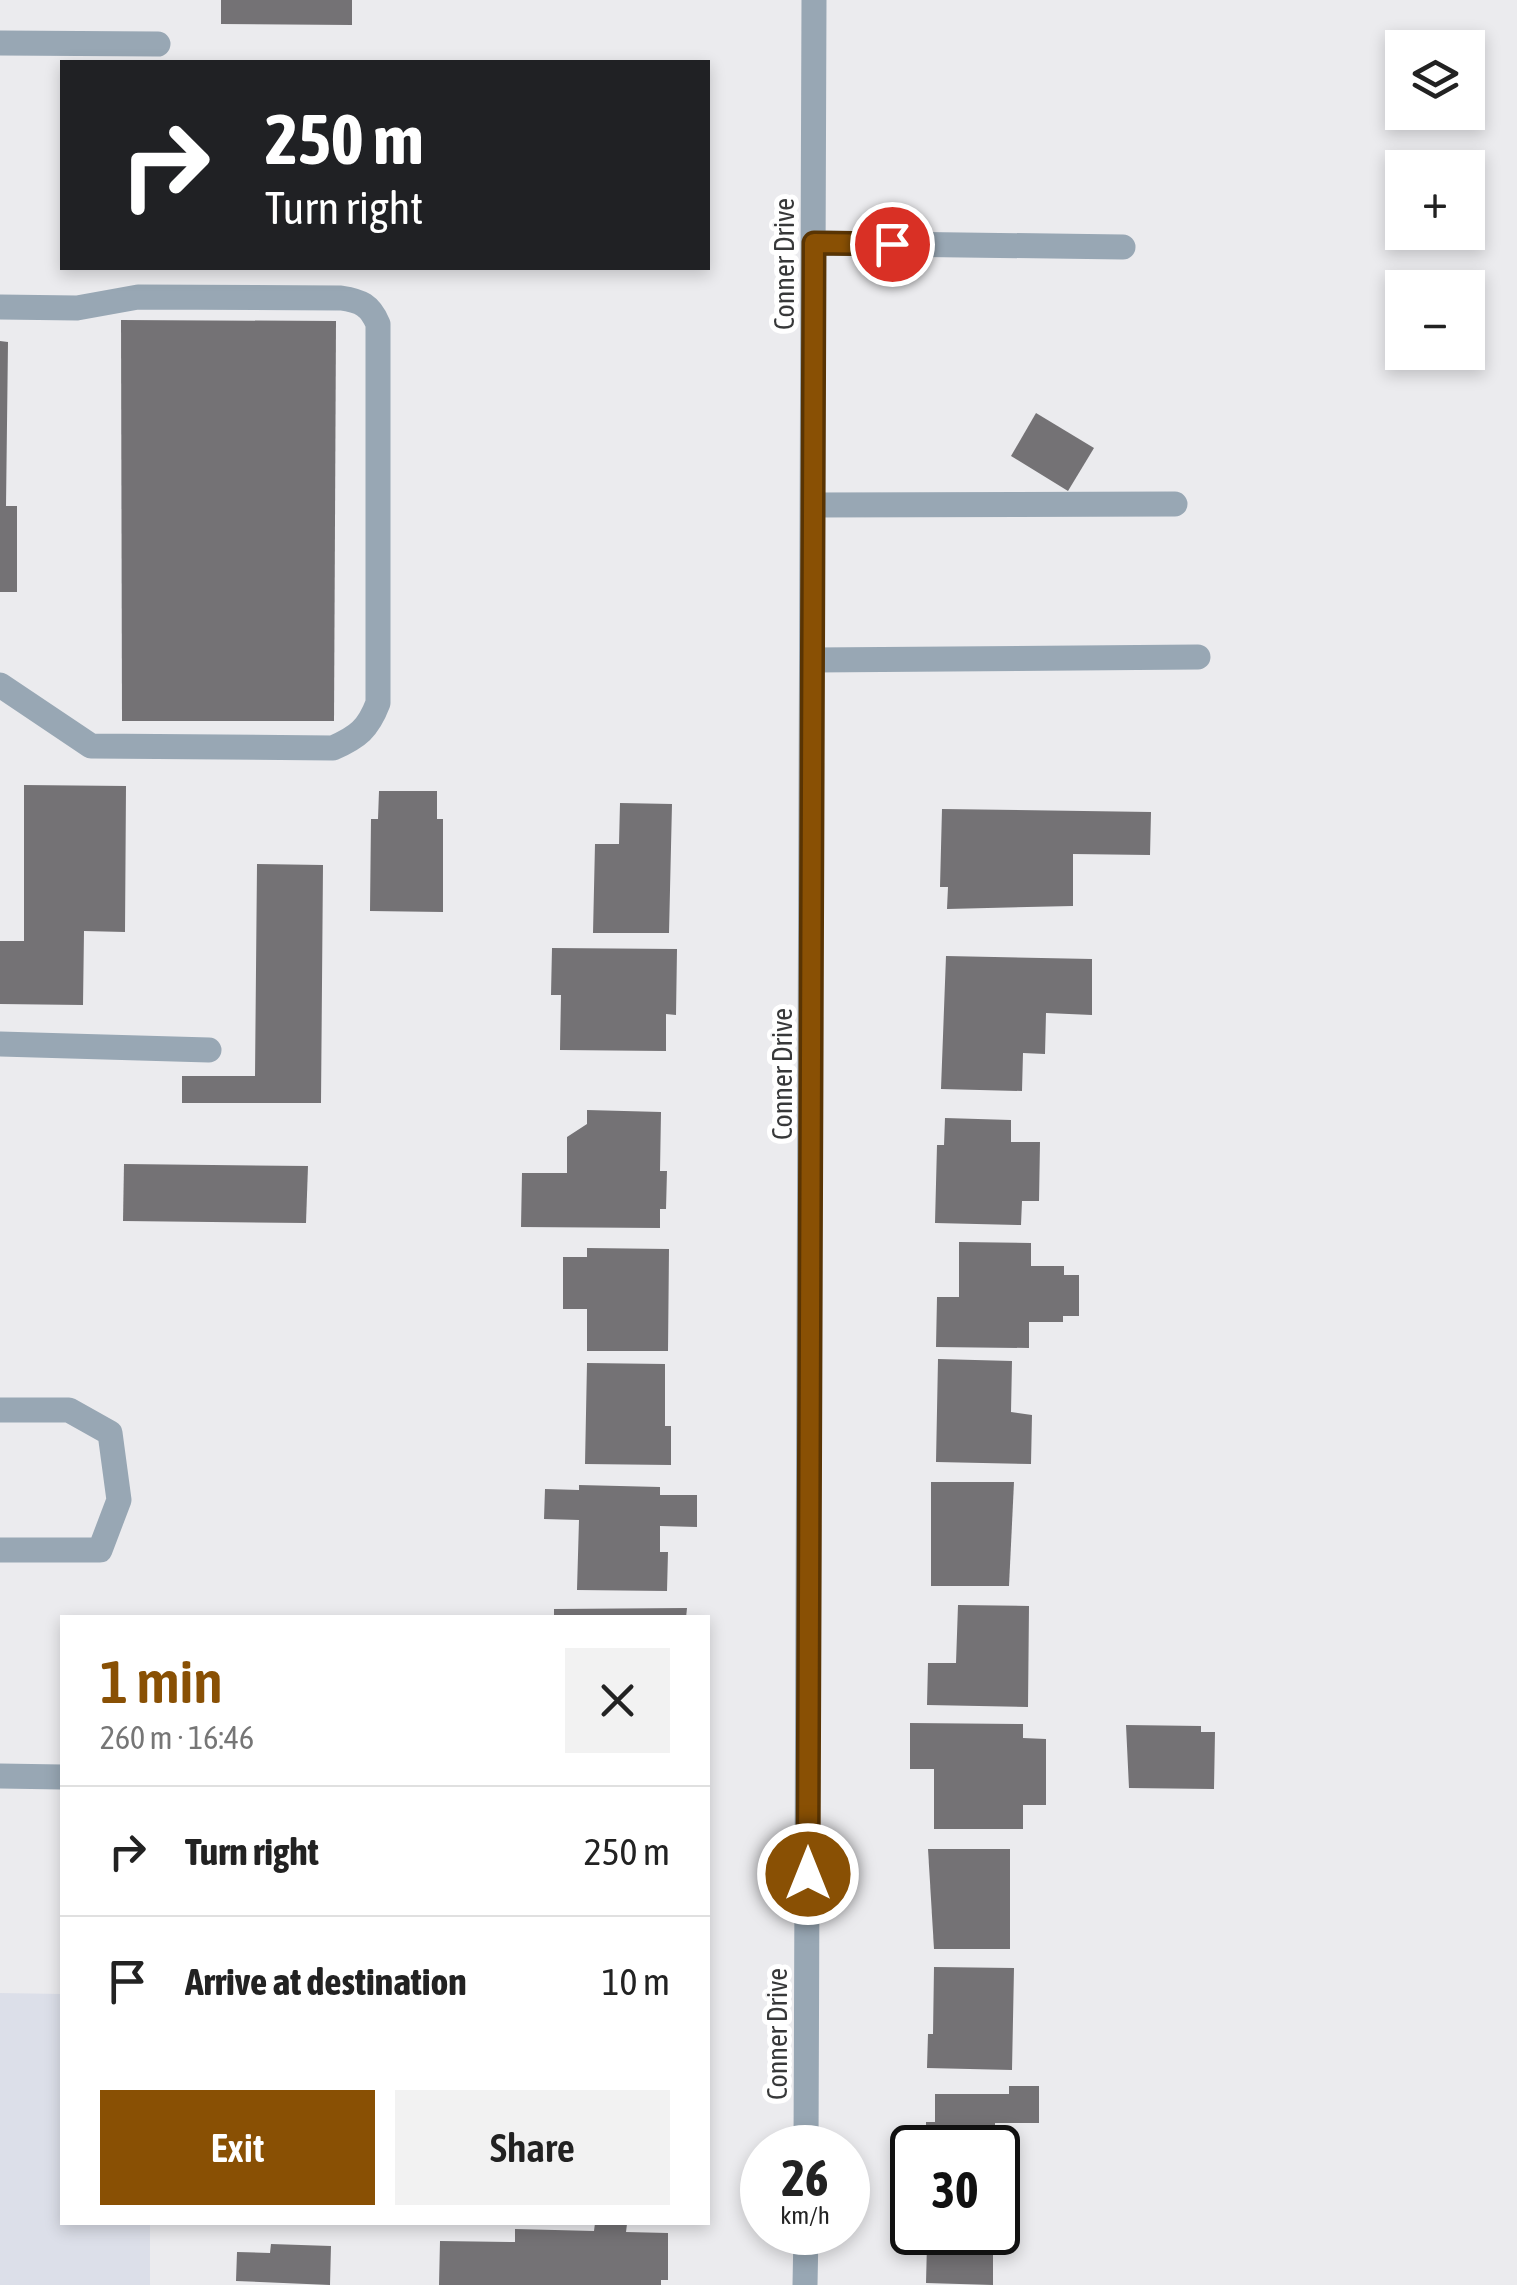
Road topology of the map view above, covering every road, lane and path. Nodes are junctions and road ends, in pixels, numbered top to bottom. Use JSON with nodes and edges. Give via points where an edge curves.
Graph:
{"nodes":[{"id":1,"x":814,"y":0,"type":"edge"},
{"id":2,"x":0,"y":43,"type":"edge"},
{"id":3,"x":158,"y":44,"type":"dead end"},
{"id":4,"x":814,"y":243,"type":"junction"},
{"id":5,"x":1123,"y":247,"type":"dead end"},
{"id":6,"x":0,"y":307,"type":"edge"},
{"id":7,"x":1175,"y":504,"type":"dead end"},
{"id":8,"x":815,"y":505,"type":"junction"},
{"id":9,"x":1198,"y":657,"type":"dead end"},
{"id":10,"x":814,"y":660,"type":"junction"},
{"id":11,"x":0,"y":685,"type":"edge"},
{"id":12,"x":0,"y":1044,"type":"edge"},
{"id":13,"x":209,"y":1050,"type":"dead end"},
{"id":14,"x":0,"y":1410,"type":"edge"},
{"id":15,"x":0,"y":1550,"type":"edge"},
{"id":16,"x":0,"y":1776,"type":"edge"},
{"id":17,"x":60,"y":1777,"type":"edge"},
{"id":18,"x":806,"y":2125,"type":"edge"},
{"id":19,"x":806,"y":2255,"type":"edge"},
{"id":20,"x":805,"y":2285,"type":"edge"}],
"edges":[{"from":1,"to":4,"type":"street","name":"Conner Drive"},
{"from":2,"to":3,"type":"street"},
{"from":4,"to":5,"type":"street"},
{"from":4,"to":8,"type":"street","name":"Conner Drive"},
{"from":6,"to":11,"type":"street","via":[[77,308],[138,297],[340,298],[372,309],[378,324],[378,703],[357,738],[333,748],[115,750],[79,740]]},
{"from":7,"to":8,"type":"street"},
{"from":8,"to":10,"type":"street","name":"Conner Drive"},
{"from":9,"to":10,"type":"street"},
{"from":10,"to":18,"type":"street","name":"Conner Drive"},
{"from":12,"to":13,"type":"street"},
{"from":14,"to":15,"type":"street","via":[[69,1410],[110,1434],[119,1500],[100,1550]]},
{"from":16,"to":17,"type":"street"},
{"from":19,"to":20,"type":"street"}]}
